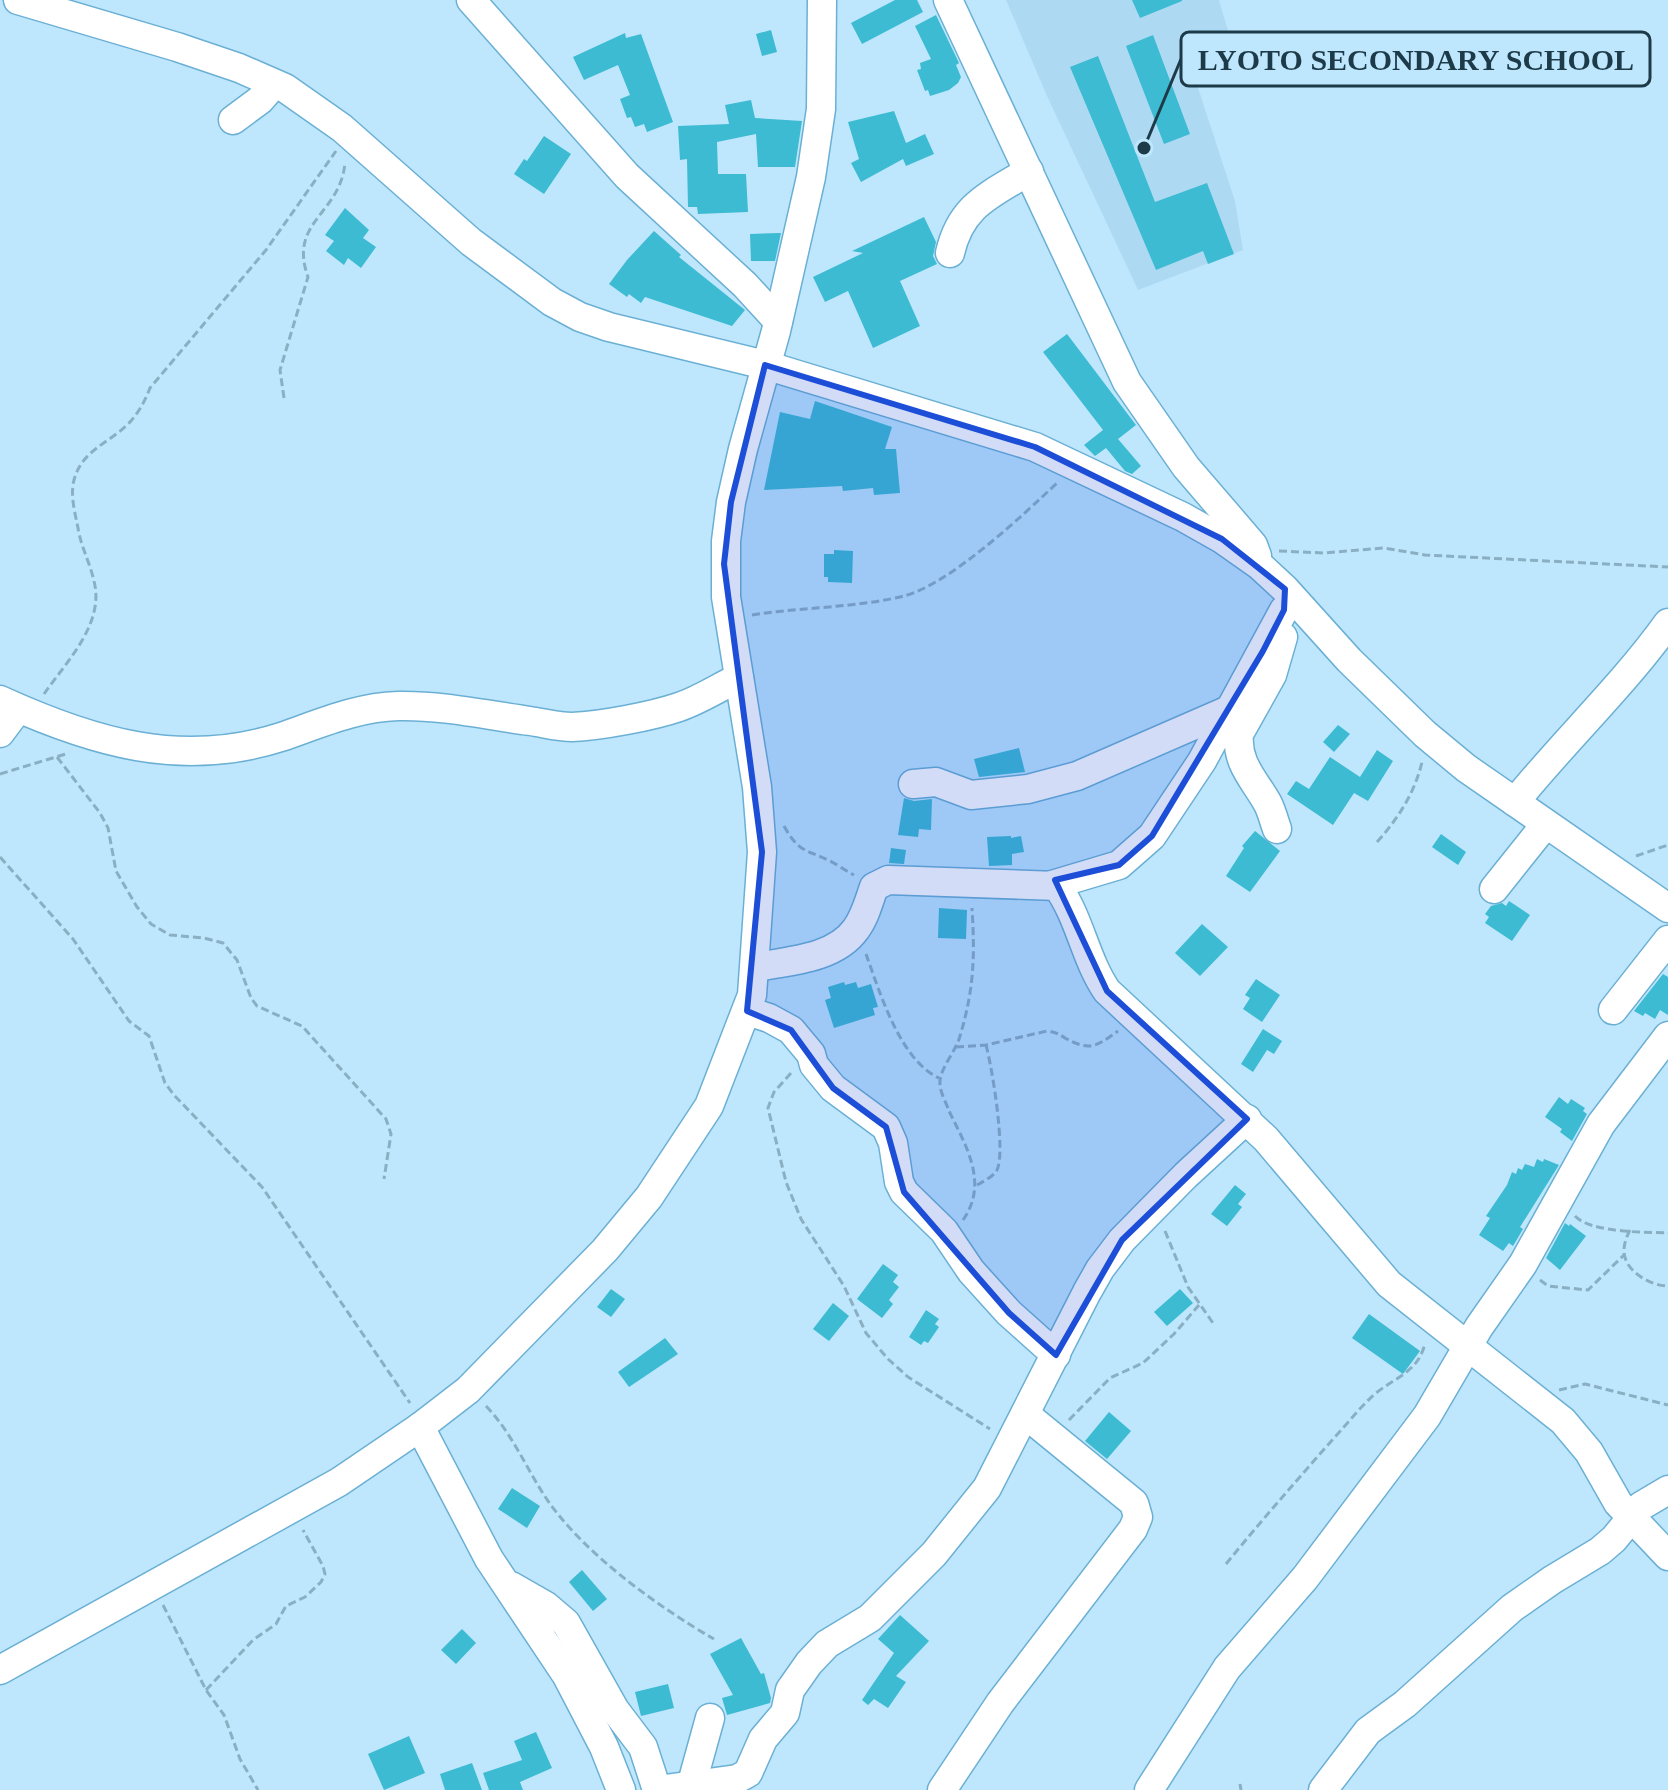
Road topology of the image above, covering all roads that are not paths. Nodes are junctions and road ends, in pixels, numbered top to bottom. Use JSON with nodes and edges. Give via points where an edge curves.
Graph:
{"nodes":[{"id":1,"x":18,"y":0,"type":"edge"},
{"id":2,"x":471,"y":0,"type":"edge"},
{"id":3,"x":822,"y":0,"type":"edge"},
{"id":4,"x":948,"y":0,"type":"edge"},
{"id":5,"x":274,"y":84,"type":"junction"},
{"id":6,"x":233,"y":120,"type":"dead end"},
{"id":7,"x":1029,"y":171,"type":"junction"},
{"id":8,"x":950,"y":253,"type":"dead end"},
{"id":9,"x":778,"y":321,"type":"junction"},
{"id":10,"x":765,"y":365,"type":"junction"},
{"id":11,"x":1259,"y":565,"type":"junction"},
{"id":12,"x":1284,"y":599,"type":"junction"},
{"id":13,"x":1668,"y":623,"type":"edge"},
{"id":14,"x":739,"y":678,"type":"junction"},
{"id":15,"x":17,"y":708,"type":"edge"},
{"id":16,"x":1231,"y":709,"type":"junction"},
{"id":17,"x":0,"y":733,"type":"edge"},
{"id":18,"x":913,"y":784,"type":"dead end"},
{"id":19,"x":1515,"y":802,"type":"junction"},
{"id":20,"x":1545,"y":825,"type":"junction"},
{"id":21,"x":1277,"y":829,"type":"dead end"},
{"id":22,"x":1052,"y":885,"type":"junction"},
{"id":23,"x":1494,"y":889,"type":"dead end"},
{"id":24,"x":1668,"y":908,"type":"edge"},
{"id":25,"x":1668,"y":940,"type":"edge"},
{"id":26,"x":756,"y":967,"type":"junction"},
{"id":27,"x":1613,"y":1010,"type":"dead end"},
{"id":28,"x":747,"y":1011,"type":"junction"},
{"id":29,"x":1668,"y":1036,"type":"edge"},
{"id":30,"x":1247,"y":1119,"type":"junction"},
{"id":31,"x":1468,"y":1345,"type":"junction"},
{"id":32,"x":1056,"y":1355,"type":"junction"},
{"id":33,"x":1025,"y":1414,"type":"junction"},
{"id":34,"x":422,"y":1426,"type":"junction"},
{"id":35,"x":1668,"y":1490,"type":"edge"},
{"id":36,"x":1630,"y":1518,"type":"junction"},
{"id":37,"x":1668,"y":1556,"type":"edge"},
{"id":38,"x":507,"y":1583,"type":"junction"},
{"id":39,"x":0,"y":1670,"type":"edge"},
{"id":40,"x":710,"y":1718,"type":"dead end"},
{"id":41,"x":692,"y":1783,"type":"junction"},
{"id":42,"x":621,"y":1790,"type":"edge"},
{"id":43,"x":658,"y":1790,"type":"edge"},
{"id":44,"x":942,"y":1790,"type":"edge"},
{"id":45,"x":1149,"y":1790,"type":"edge"},
{"id":46,"x":1323,"y":1790,"type":"edge"}],
"edges":[{"from":1,"to":5,"type":"street","via":[[177,47]]},
{"from":2,"to":9,"type":"street","via":[[627,176]]},
{"from":3,"to":9,"type":"street","via":[[819,125]]},
{"from":4,"to":7,"type":"street"},
{"from":5,"to":6,"type":"street"},
{"from":5,"to":10,"type":"street","via":[[526,284],[580,317]]},
{"from":7,"to":8,"type":"street","via":[[968,211]]},
{"from":7,"to":11,"type":"street","via":[[1127,382],[1186,467],[1253,545]]},
{"from":9,"to":10,"type":"street"},
{"from":10,"to":11,"type":"street","via":[[1035,447],[1183,517]]},
{"from":10,"to":14,"type":"street","via":[[731,502],[724,564]]},
{"from":11,"to":12,"type":"street"},
{"from":12,"to":16,"type":"street"},
{"from":12,"to":19,"type":"street","via":[[1425,734]]},
{"from":12,"to":21,"type":"street","via":[[1278,658],[1237,745],[1240,761]]},
{"from":13,"to":19,"type":"street"},
{"from":14,"to":15,"type":"street","via":[[681,706],[571,727],[397,706],[364,710],[227,749],[171,751],[110,742]]},
{"from":14,"to":26,"type":"street","via":[[762,852]]},
{"from":15,"to":17,"type":"street"},
{"from":16,"to":18,"type":"street","via":[[1089,772],[1028,789],[971,795],[936,782]]},
{"from":16,"to":22,"type":"street","via":[[1170,812],[1134,854],[1107,869]]},
{"from":19,"to":20,"type":"street"},
{"from":20,"to":23,"type":"street"},
{"from":20,"to":24,"type":"street"},
{"from":22,"to":26,"type":"street","via":[[888,880],[874,887],[858,927],[837,946]]},
{"from":22,"to":30,"type":"street","via":[[1060,890],[1107,991]]},
{"from":25,"to":27,"type":"street"},
{"from":26,"to":28,"type":"street"},
{"from":28,"to":32,"type":"street","via":[[791,1030],[833,1088],[886,1127],[904,1192],[944,1231],[1009,1313]]},
{"from":28,"to":34,"type":"street","via":[[709,1106],[649,1197],[605,1250],[468,1390]]},
{"from":29,"to":31,"type":"street","via":[[1608,1115],[1523,1264]]},
{"from":30,"to":31,"type":"street","via":[[1389,1284]]},
{"from":30,"to":32,"type":"street","via":[[1122,1240],[1100,1269]]},
{"from":31,"to":36,"type":"street","via":[[1574,1433]]},
{"from":31,"to":45,"type":"street","via":[[1427,1416],[1305,1578],[1227,1668]]},
{"from":32,"to":33,"type":"street"},
{"from":33,"to":41,"type":"street","via":[[987,1488],[934,1554],[870,1618],[827,1644],[802,1672],[790,1690],[785,1713],[763,1739],[748,1773]]},
{"from":33,"to":44,"type":"street","via":[[1134,1503],[1138,1517]]},
{"from":34,"to":38,"type":"street","via":[[489,1559]]},
{"from":34,"to":39,"type":"street","via":[[339,1482]]},
{"from":35,"to":36,"type":"street"},
{"from":36,"to":37,"type":"street"},
{"from":36,"to":46,"type":"street","via":[[1600,1551],[1531,1593],[1368,1731]]},
{"from":38,"to":42,"type":"street","via":[[567,1676]]},
{"from":38,"to":43,"type":"street","via":[[566,1623],[615,1710],[643,1747]]},
{"from":40,"to":41,"type":"street"},
{"from":41,"to":43,"type":"street"}]}
